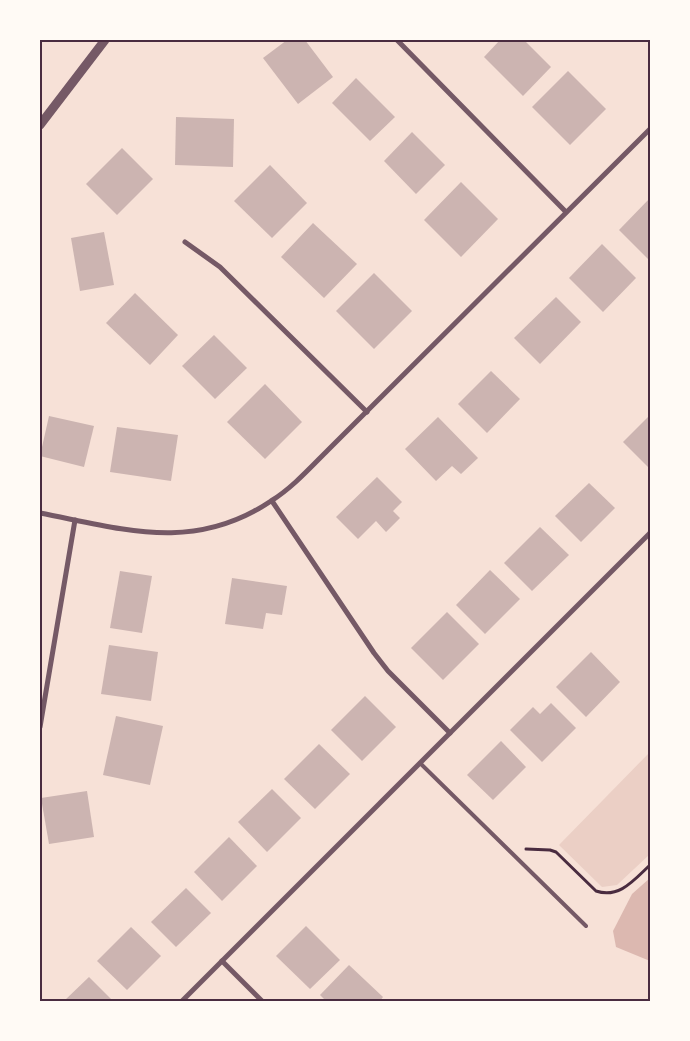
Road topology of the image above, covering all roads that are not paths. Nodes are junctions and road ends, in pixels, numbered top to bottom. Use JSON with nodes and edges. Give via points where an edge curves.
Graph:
{"nodes":[{"id":1,"x":105,"y":40,"type":"edge"},
{"id":2,"x":397,"y":40,"type":"edge"},
{"id":3,"x":40,"y":125,"type":"edge"},
{"id":4,"x":650,"y":129,"type":"edge"},
{"id":5,"x":566,"y":212,"type":"junction"},
{"id":6,"x":185,"y":242,"type":"dead end"},
{"id":7,"x":367,"y":412,"type":"junction"},
{"id":8,"x":272,"y":501,"type":"junction"},
{"id":9,"x":40,"y":513,"type":"edge"},
{"id":10,"x":75,"y":520,"type":"junction"},
{"id":11,"x":650,"y":533,"type":"edge"},
{"id":12,"x":40,"y":728,"type":"edge"},
{"id":13,"x":450,"y":733,"type":"junction"},
{"id":14,"x":420,"y":763,"type":"junction"},
{"id":15,"x":586,"y":926,"type":"dead end"},
{"id":16,"x":222,"y":961,"type":"junction"},
{"id":17,"x":182,"y":1001,"type":"edge"},
{"id":18,"x":262,"y":1001,"type":"edge"}],
"edges":[{"from":1,"to":3,"type":"street"},
{"from":2,"to":5,"type":"street"},
{"from":4,"to":5,"type":"street"},
{"from":5,"to":7,"type":"street"},
{"from":6,"to":7,"type":"street","via":[[220,267]]},
{"from":7,"to":8,"type":"street"},
{"from":8,"to":10,"type":"street","via":[[246,517],[192,533],[140,532]]},
{"from":8,"to":13,"type":"street","via":[[374,653]]},
{"from":9,"to":10,"type":"street"},
{"from":10,"to":12,"type":"street"},
{"from":11,"to":13,"type":"street"},
{"from":13,"to":14,"type":"street"},
{"from":14,"to":15,"type":"lane"},
{"from":14,"to":16,"type":"street"},
{"from":16,"to":17,"type":"street"},
{"from":16,"to":18,"type":"street"}]}
